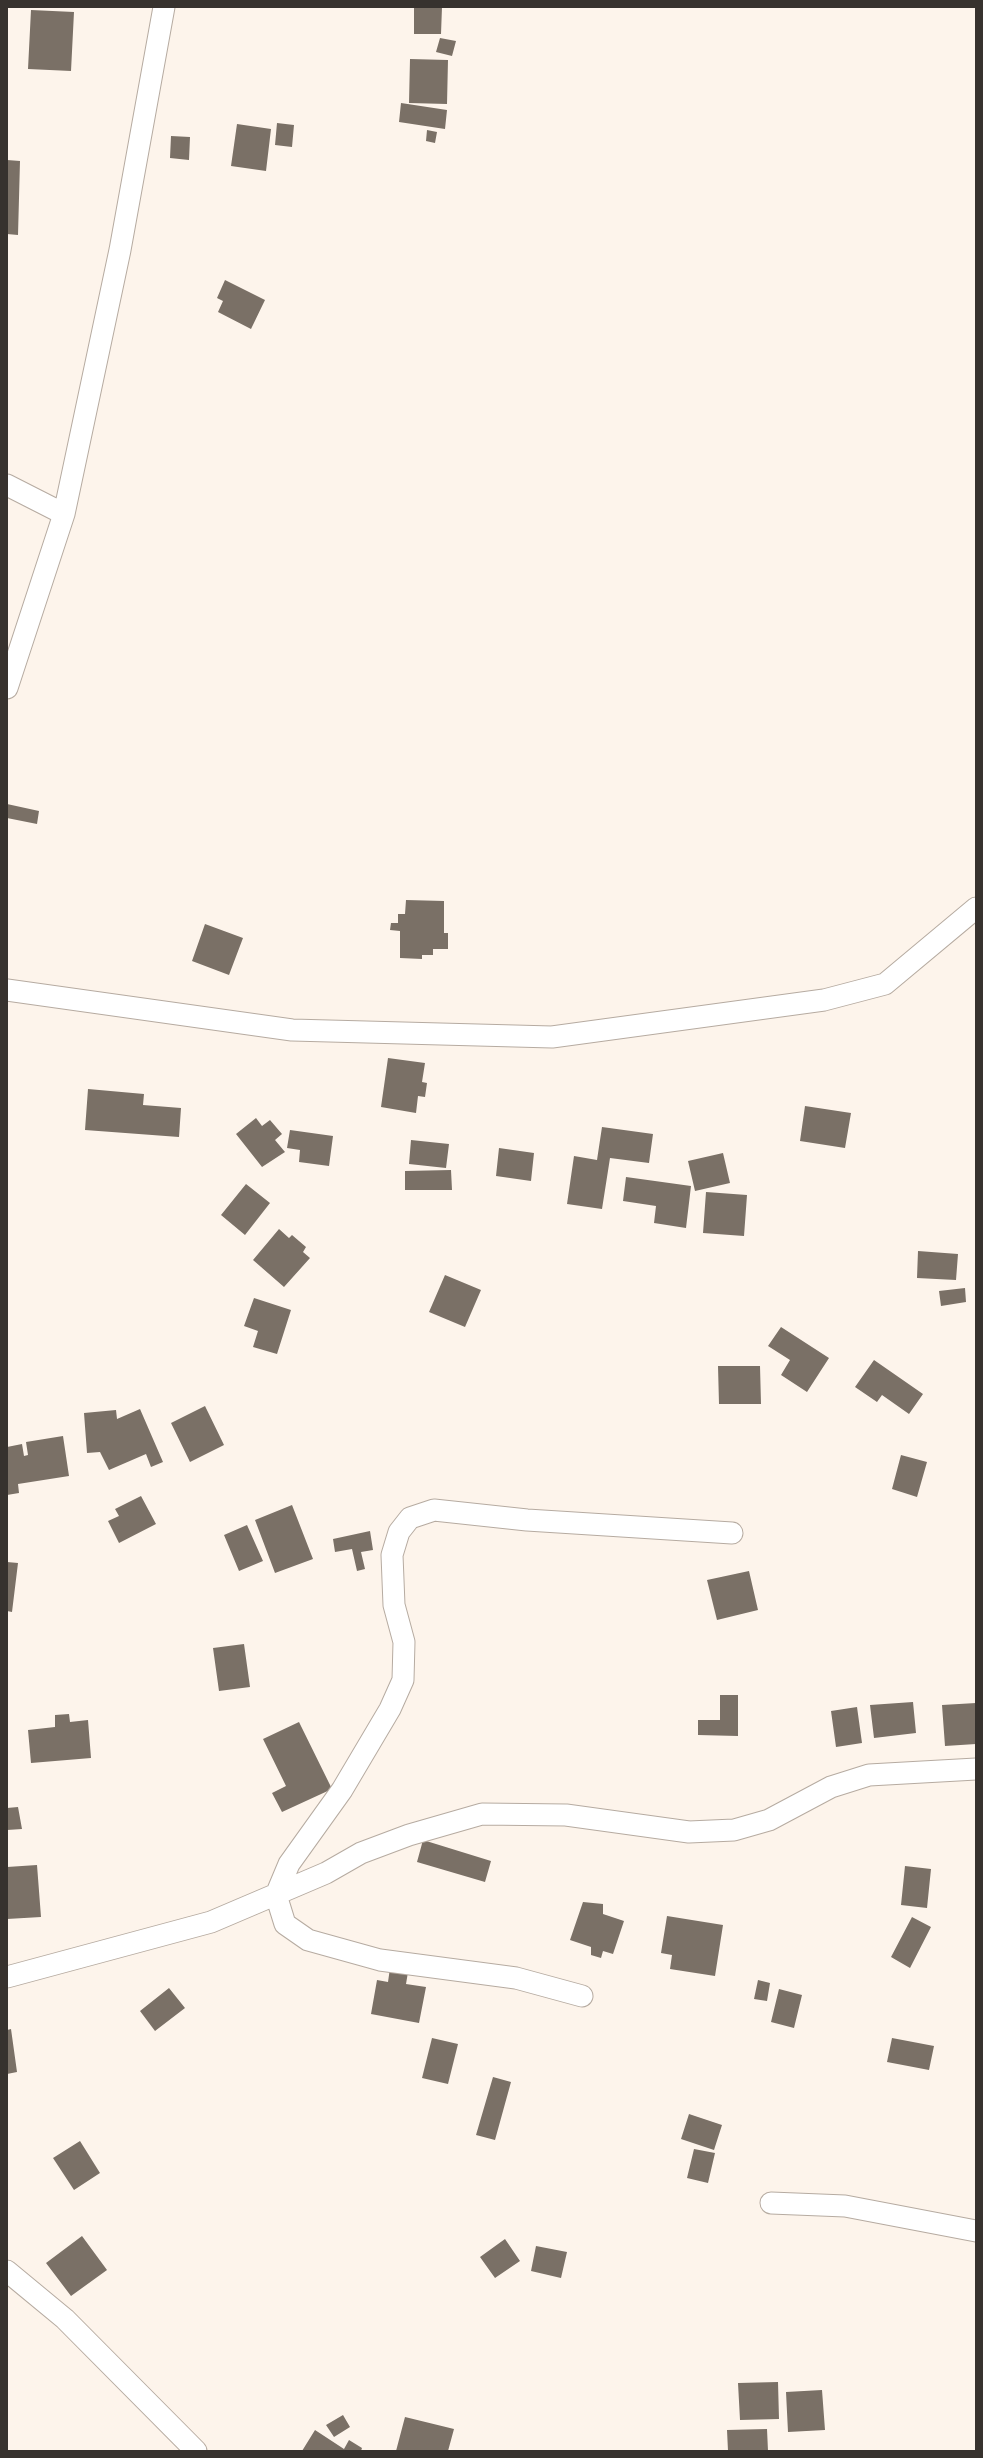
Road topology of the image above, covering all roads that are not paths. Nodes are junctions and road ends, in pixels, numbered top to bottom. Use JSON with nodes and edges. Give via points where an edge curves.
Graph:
{"nodes":[{"id":1,"x":164,"y":7,"type":"edge"},
{"id":2,"x":7,"y":485,"type":"edge"},
{"id":3,"x":64,"y":514,"type":"junction"},
{"id":4,"x":7,"y":688,"type":"edge"},
{"id":5,"x":976,"y":908,"type":"edge"},
{"id":6,"x":7,"y":990,"type":"edge"},
{"id":7,"x":732,"y":1533,"type":"dead end"},
{"id":8,"x":976,"y":1769,"type":"edge"},
{"id":9,"x":276,"y":1895,"type":"junction"},
{"id":10,"x":7,"y":1976,"type":"edge"},
{"id":11,"x":582,"y":1996,"type":"dead end"},
{"id":12,"x":770,"y":2204,"type":"dead end"},
{"id":13,"x":976,"y":2231,"type":"edge"},
{"id":14,"x":7,"y":2271,"type":"edge"},
{"id":15,"x":196,"y":2451,"type":"edge"}],
"edges":[{"from":1,"to":3,"type":"street","via":[[120,250]]},
{"from":2,"to":3,"type":"street"},
{"from":3,"to":4,"type":"street"},
{"from":5,"to":6,"type":"street","via":[[885,984],[824,1000],[552,1037],[292,1030]]},
{"from":7,"to":9,"type":"street","via":[[527,1520],[434,1510],[410,1518],[398,1532],[392,1555],[394,1604],[404,1642],[403,1680],[390,1709],[342,1790],[290,1864]]},
{"from":8,"to":9,"type":"street","via":[[868,1775],[831,1787],[769,1820],[734,1830],[689,1832],[566,1815],[482,1814],[409,1835],[368,1851]]},
{"from":9,"to":10,"type":"street","via":[[212,1922]]},
{"from":9,"to":11,"type":"street","via":[[285,1924],[308,1940],[380,1960],[516,1978]]},
{"from":12,"to":13,"type":"street","via":[[845,2206]]},
{"from":14,"to":15,"type":"street","via":[[65,2320]]}]}
